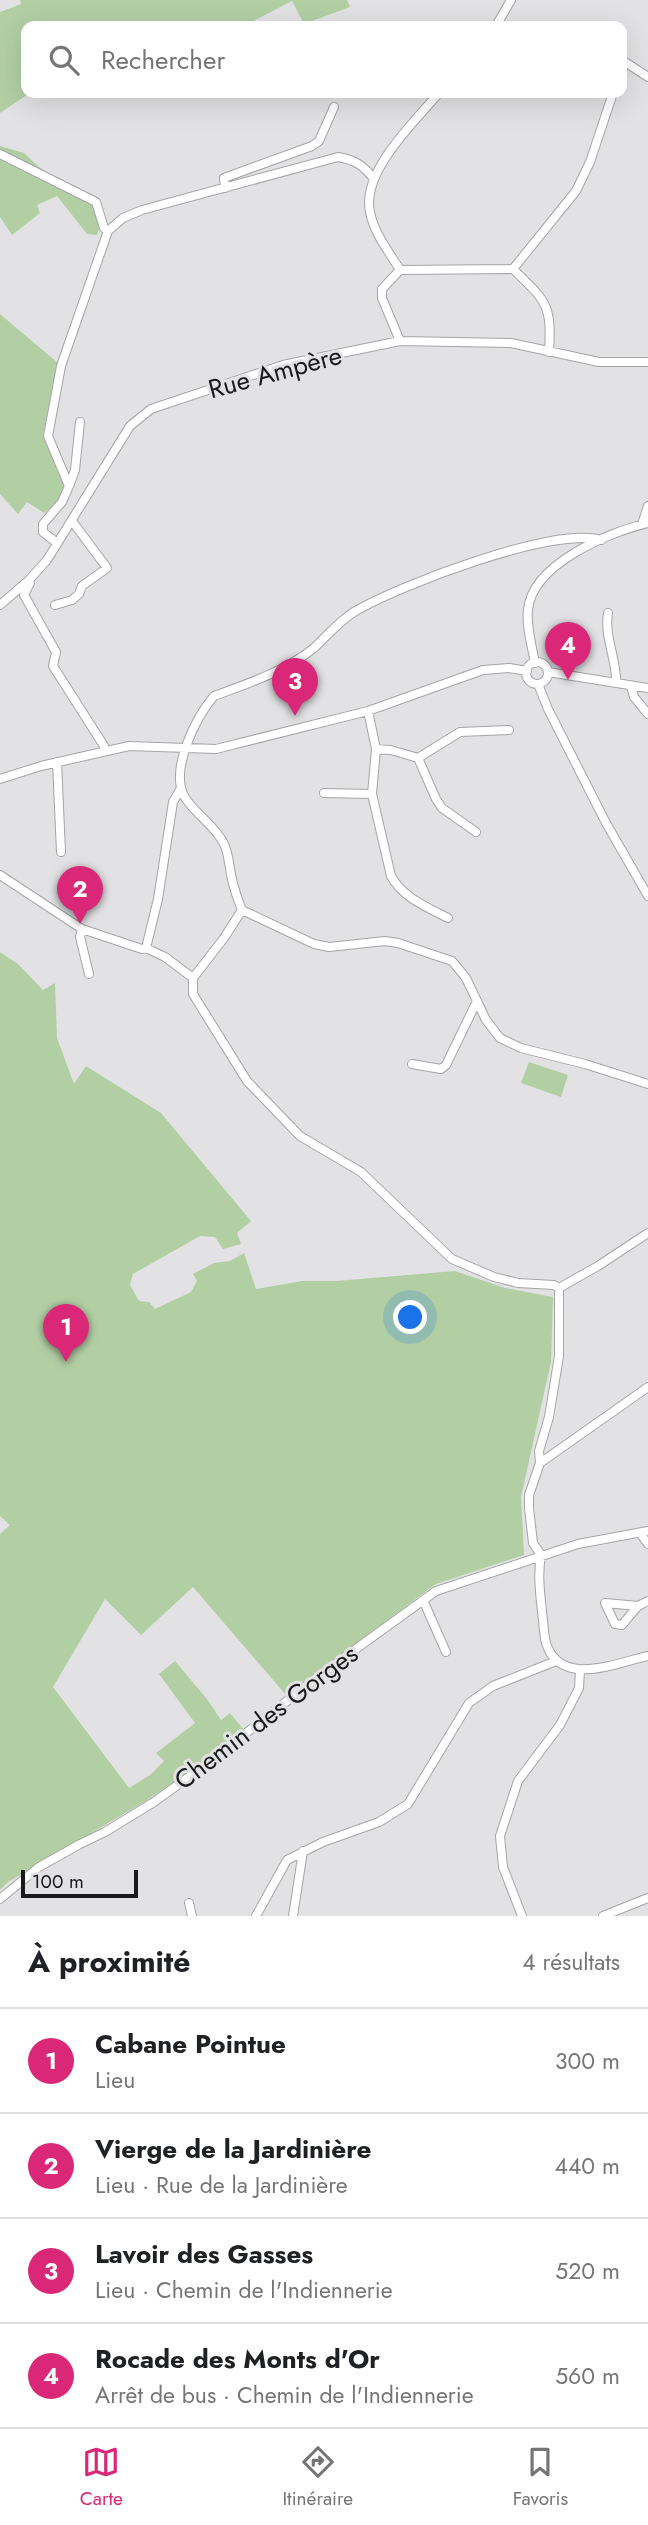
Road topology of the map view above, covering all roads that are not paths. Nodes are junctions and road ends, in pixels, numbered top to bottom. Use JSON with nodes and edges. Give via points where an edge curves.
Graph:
{"nodes":[{"id":1,"x":511,"y":0,"type":"edge"},
{"id":2,"x":499,"y":21,"type":"edge"},
{"id":3,"x":627,"y":67,"type":"edge"},
{"id":4,"x":648,"y":78,"type":"edge"},
{"id":5,"x":435,"y":98,"type":"edge"},
{"id":6,"x":611,"y":98,"type":"edge"},
{"id":7,"x":334,"y":107,"type":"dead end"},
{"id":8,"x":0,"y":154,"type":"edge"},
{"id":9,"x":374,"y":179,"type":"junction"},
{"id":10,"x":225,"y":188,"type":"junction"},
{"id":11,"x":108,"y":231,"type":"junction"},
{"id":12,"x":513,"y":269,"type":"junction"},
{"id":13,"x":400,"y":270,"type":"junction"},
{"id":14,"x":400,"y":341,"type":"junction"},
{"id":15,"x":549,"y":352,"type":"junction"},
{"id":16,"x":648,"y":362,"type":"edge"},
{"id":17,"x":80,"y":422,"type":"dead end"},
{"id":18,"x":69,"y":486,"type":"junction"},
{"id":19,"x":648,"y":506,"type":"edge"},
{"id":20,"x":72,"y":521,"type":"junction"},
{"id":21,"x":645,"y":524,"type":"edge"},
{"id":22,"x":601,"y":540,"type":"junction"},
{"id":23,"x":57,"y":543,"type":"junction"},
{"id":24,"x":29,"y":580,"type":"junction"},
{"id":25,"x":0,"y":605,"type":"edge"},
{"id":26,"x":55,"y":605,"type":"dead end"},
{"id":27,"x":608,"y":613,"type":"dead end"},
{"id":28,"x":535,"y":663,"type":"junction"},
{"id":29,"x":527,"y":671,"type":"junction"},
{"id":30,"x":548,"y":672,"type":"junction"},
{"id":31,"x":616,"y":683,"type":"junction"},
{"id":32,"x":538,"y":684,"type":"junction"},
{"id":33,"x":631,"y":686,"type":"junction"},
{"id":34,"x":648,"y":688,"type":"edge"},
{"id":35,"x":368,"y":711,"type":"junction"},
{"id":36,"x":648,"y":714,"type":"edge"},
{"id":37,"x":509,"y":730,"type":"dead end"},
{"id":38,"x":186,"y":748,"type":"junction"},
{"id":39,"x":376,"y":749,"type":"junction"},
{"id":40,"x":105,"y":751,"type":"junction"},
{"id":41,"x":418,"y":758,"type":"junction"},
{"id":42,"x":57,"y":762,"type":"junction"},
{"id":43,"x":0,"y":779,"type":"edge"},
{"id":44,"x":181,"y":788,"type":"junction"},
{"id":45,"x":324,"y":793,"type":"dead end"},
{"id":46,"x":372,"y":794,"type":"junction"},
{"id":47,"x":475,"y":832,"type":"dead end"},
{"id":48,"x":61,"y":852,"type":"dead end"},
{"id":49,"x":0,"y":875,"type":"edge"},
{"id":50,"x":648,"y":896,"type":"edge"},
{"id":51,"x":242,"y":910,"type":"junction"},
{"id":52,"x":448,"y":918,"type":"dead end"},
{"id":53,"x":82,"y":929,"type":"junction"},
{"id":54,"x":146,"y":948,"type":"junction"},
{"id":55,"x":89,"y":974,"type":"dead end"},
{"id":56,"x":194,"y":978,"type":"junction"},
{"id":57,"x":477,"y":1001,"type":"junction"},
{"id":58,"x":412,"y":1064,"type":"dead end"},
{"id":59,"x":648,"y":1084,"type":"edge"},
{"id":60,"x":648,"y":1233,"type":"edge"},
{"id":61,"x":559,"y":1288,"type":"junction"},
{"id":62,"x":648,"y":1387,"type":"edge"},
{"id":63,"x":540,"y":1463,"type":"junction"},
{"id":64,"x":644,"y":1532,"type":"edge"},
{"id":65,"x":648,"y":1544,"type":"edge"},
{"id":66,"x":541,"y":1555,"type":"junction"},
{"id":67,"x":423,"y":1600,"type":"junction"},
{"id":68,"x":648,"y":1601,"type":"edge"},
{"id":69,"x":638,"y":1606,"type":"dead end"},
{"id":70,"x":446,"y":1652,"type":"dead end"},
{"id":71,"x":648,"y":1656,"type":"edge"},
{"id":72,"x":556,"y":1661,"type":"junction"},
{"id":73,"x":580,"y":1670,"type":"junction"},
{"id":74,"x":303,"y":1851,"type":"junction"},
{"id":75,"x":648,"y":1898,"type":"edge"},
{"id":76,"x":0,"y":1899,"type":"edge"},
{"id":77,"x":189,"y":1903,"type":"dead end"},
{"id":78,"x":192,"y":1916,"type":"edge"},
{"id":79,"x":256,"y":1916,"type":"edge"},
{"id":80,"x":293,"y":1916,"type":"edge"},
{"id":81,"x":522,"y":1916,"type":"edge"},
{"id":82,"x":603,"y":1916,"type":"edge"}],
"edges":[{"from":1,"to":2,"type":"street"},
{"from":3,"to":4,"type":"street"},
{"from":5,"to":9,"type":"street","via":[[386,155]]},
{"from":6,"to":12,"type":"street","via":[[576,191]]},
{"from":7,"to":10,"type":"street","via":[[313,146],[224,178]]},
{"from":8,"to":11,"type":"street","via":[[96,202]]},
{"from":9,"to":10,"type":"street","via":[[365,167],[338,157]]},
{"from":9,"to":13,"type":"street","via":[[369,208],[372,222]]},
{"from":10,"to":11,"type":"street","via":[[142,210]]},
{"from":11,"to":18,"type":"street","via":[[61,366],[48,436]]},
{"from":12,"to":13,"type":"street"},
{"from":12,"to":15,"type":"street","via":[[546,306],[551,322]]},
{"from":13,"to":14,"type":"street","via":[[382,289],[382,298]]},
{"from":14,"to":15,"type":"street","name":"Rue Ampère","via":[[511,343]]},
{"from":14,"to":20,"type":"street","name":"Rue Ampère","via":[[283,365],[151,409],[130,426]]},
{"from":15,"to":16,"type":"street","name":"Rue Ampère","via":[[599,362]]},
{"from":17,"to":18,"type":"street"},
{"from":18,"to":23,"type":"street","via":[[43,524],[43,532]]},
{"from":19,"to":21,"type":"street"},
{"from":20,"to":23,"type":"street","name":"Rue Ampère"},
{"from":20,"to":26,"type":"street","via":[[107,568],[82,586],[72,600]]},
{"from":21,"to":22,"type":"street"},
{"from":22,"to":28,"type":"street","via":[[559,563],[538,582],[528,611]]},
{"from":22,"to":38,"type":"street","via":[[587,536],[504,552],[420,581],[355,611],[278,673],[214,696]]},
{"from":23,"to":24,"type":"street","name":"Rue Ampère"},
{"from":24,"to":25,"type":"street","name":"Rue Ampère"},
{"from":24,"to":40,"type":"street","via":[[24,595],[56,652],[53,666]]},
{"from":27,"to":31,"type":"street","via":[[606,628]]},
{"from":28,"to":29,"type":"street"},
{"from":28,"to":30,"type":"street"},
{"from":29,"to":32,"type":"street","via":[[529,680]]},
{"from":29,"to":35,"type":"street","via":[[509,667],[482,670]]},
{"from":30,"to":31,"type":"street"},
{"from":30,"to":32,"type":"street","via":[[547,679]]},
{"from":31,"to":33,"type":"street"},
{"from":32,"to":50,"type":"street","via":[[606,823]]},
{"from":33,"to":34,"type":"street"},
{"from":33,"to":36,"type":"street"},
{"from":35,"to":38,"type":"street","via":[[216,749]]},
{"from":35,"to":39,"type":"street"},
{"from":37,"to":41,"type":"street","via":[[460,732]]},
{"from":38,"to":40,"type":"street","via":[[146,745]]},
{"from":38,"to":44,"type":"street","via":[[180,763]]},
{"from":39,"to":41,"type":"street"},
{"from":39,"to":46,"type":"street"},
{"from":40,"to":42,"type":"street"},
{"from":41,"to":47,"type":"street","via":[[442,808]]},
{"from":42,"to":43,"type":"street"},
{"from":42,"to":48,"type":"street"},
{"from":44,"to":51,"type":"street","via":[[225,845]]},
{"from":44,"to":54,"type":"street","via":[[173,802]]},
{"from":45,"to":46,"type":"street"},
{"from":46,"to":52,"type":"street","via":[[396,885],[417,903]]},
{"from":49,"to":53,"type":"street"},
{"from":51,"to":56,"type":"street"},
{"from":51,"to":57,"type":"street","via":[[314,944],[329,947],[385,941],[452,961]]},
{"from":53,"to":54,"type":"street"},
{"from":53,"to":55,"type":"street"},
{"from":54,"to":56,"type":"street"},
{"from":56,"to":61,"type":"street","via":[[193,994],[247,1081],[300,1136],[361,1172],[452,1259],[506,1280]]},
{"from":57,"to":58,"type":"street","via":[[446,1065],[441,1069]]},
{"from":57,"to":59,"type":"street","via":[[500,1038],[510,1043]]},
{"from":60,"to":61,"type":"street"},
{"from":61,"to":63,"type":"street","via":[[559,1356]]},
{"from":62,"to":63,"type":"street"},
{"from":63,"to":66,"type":"street","via":[[529,1508],[533,1543]]},
{"from":64,"to":65,"type":"street"},
{"from":64,"to":66,"type":"street","name":"Chemin des Gorges"},
{"from":66,"to":67,"type":"street","name":"Chemin des Gorges","via":[[447,1585]]},
{"from":66,"to":72,"type":"street","via":[[538,1574],[546,1644]]},
{"from":67,"to":70,"type":"street"},
{"from":67,"to":76,"type":"street","name":"Chemin des Gorges","via":[[153,1802],[39,1867]]},
{"from":68,"to":69,"type":"street"},
{"from":71,"to":73,"type":"street"},
{"from":72,"to":73,"type":"street"},
{"from":72,"to":74,"type":"street","via":[[493,1686],[469,1703],[408,1804],[395,1815]]},
{"from":73,"to":81,"type":"street","via":[[579,1688],[560,1725],[518,1781],[500,1836],[503,1867]]},
{"from":74,"to":79,"type":"street","via":[[287,1860]]},
{"from":74,"to":80,"type":"street"},
{"from":75,"to":82,"type":"street"},
{"from":77,"to":78,"type":"street"}]}
